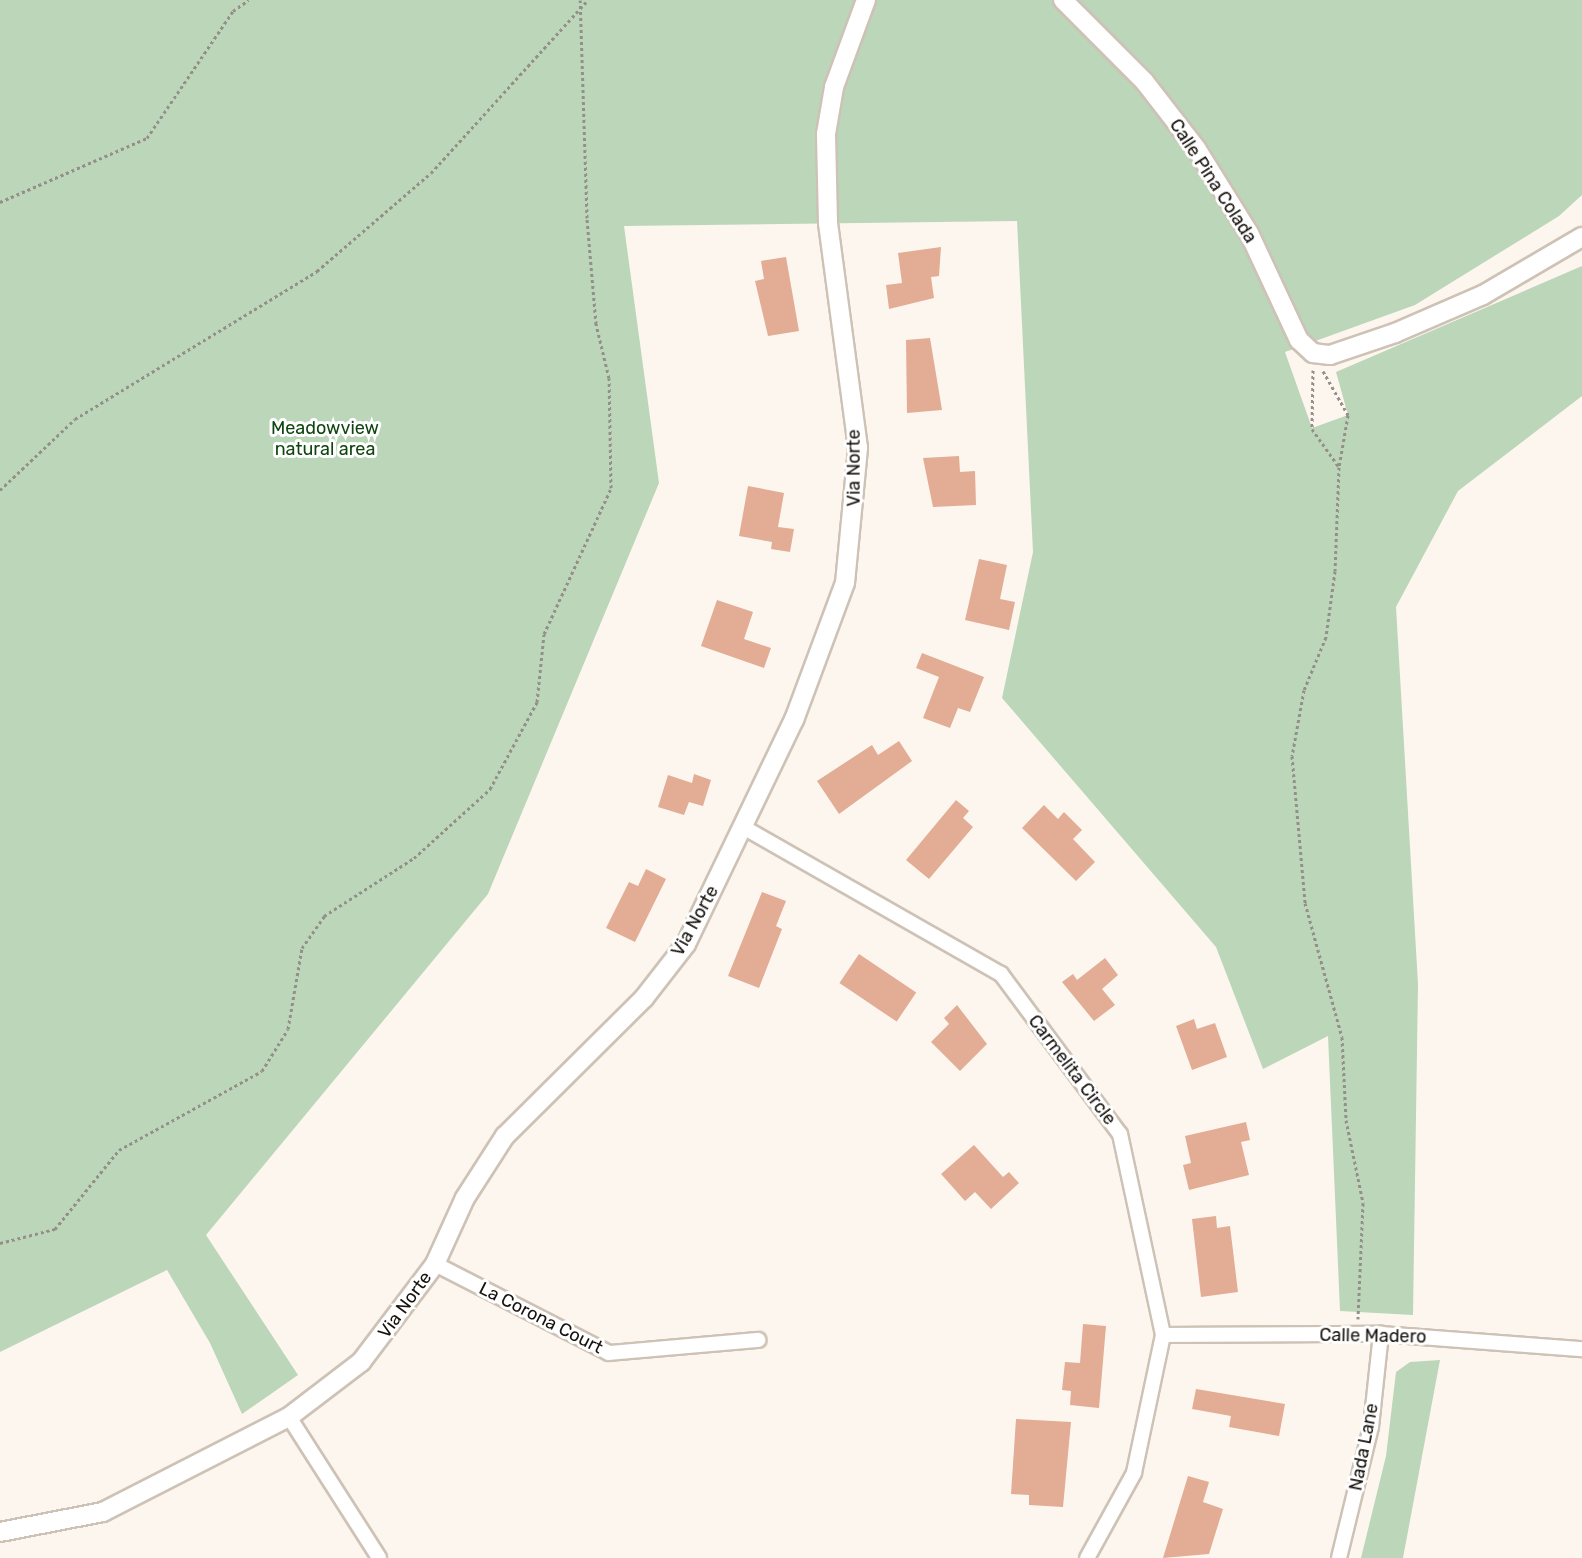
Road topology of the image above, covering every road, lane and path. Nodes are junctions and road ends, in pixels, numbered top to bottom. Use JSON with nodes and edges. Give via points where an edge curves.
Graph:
{"nodes":[{"id":1,"x":249,"y":0,"type":"edge"},
{"id":2,"x":580,"y":0,"type":"edge"},
{"id":3,"x":588,"y":0,"type":"edge"},
{"id":4,"x":866,"y":0,"type":"edge"},
{"id":5,"x":1063,"y":0,"type":"edge"},
{"id":6,"x":582,"y":5,"type":"junction"},
{"id":7,"x":0,"y":202,"type":"edge"},
{"id":8,"x":1582,"y":237,"type":"edge"},
{"id":9,"x":1313,"y":353,"type":"junction"},
{"id":10,"x":1339,"y":466,"type":"junction"},
{"id":11,"x":0,"y":490,"type":"edge"},
{"id":12,"x":743,"y":827,"type":"junction"},
{"id":13,"x":0,"y":1243,"type":"edge"},
{"id":14,"x":435,"y":1264,"type":"junction"},
{"id":15,"x":1357,"y":1334,"type":"junction"},
{"id":16,"x":1381,"y":1334,"type":"junction"},
{"id":17,"x":1163,"y":1335,"type":"junction"},
{"id":18,"x":758,"y":1340,"type":"dead end"},
{"id":19,"x":1582,"y":1349,"type":"edge"},
{"id":20,"x":289,"y":1417,"type":"junction"},
{"id":21,"x":0,"y":1532,"type":"edge"},
{"id":22,"x":379,"y":1558,"type":"edge"},
{"id":23,"x":1088,"y":1558,"type":"edge"},
{"id":24,"x":1339,"y":1558,"type":"edge"}],
"edges":[{"from":1,"to":7,"type":"path","via":[[233,11],[147,138]]},
{"from":2,"to":6,"type":"path"},
{"from":3,"to":6,"type":"path"},
{"from":4,"to":12,"type":"street","name":"Via Norte","via":[[834,87],[826,134],[828,223],[858,448],[853,531],[845,583],[824,649]]},
{"from":5,"to":9,"type":"street","name":"Calle Pina Colada","via":[[1144,81],[1196,148],[1249,232],[1299,340]]},
{"from":6,"to":11,"type":"path","via":[[431,173],[317,271],[75,418]]},
{"from":6,"to":13,"type":"path","via":[[587,218],[596,324],[609,378],[611,488],[544,634],[537,702],[490,789],[414,858],[324,916],[302,948],[288,1029],[262,1071],[119,1150],[55,1229]]},
{"from":8,"to":9,"type":"street","via":[[1463,303],[1341,351]]},
{"from":9,"to":10,"type":"path","via":[[1312,429]]},
{"from":9,"to":10,"type":"path","via":[[1348,415]]},
{"from":10,"to":15,"type":"path","via":[[1326,637],[1304,690],[1292,756],[1305,903],[1342,1037],[1346,1120],[1363,1203]]},
{"from":12,"to":14,"type":"street","name":"Via Norte","via":[[686,944],[644,999],[505,1136],[465,1198]]},
{"from":12,"to":17,"type":"street","name":"Carmelita Circle","via":[[1001,974],[1120,1134]]},
{"from":14,"to":18,"type":"street","name":"La Corona Court","via":[[609,1353]]},
{"from":14,"to":20,"type":"street","name":"Via Norte","via":[[361,1362]]},
{"from":15,"to":16,"type":"street","name":"Calle Madero"},
{"from":15,"to":17,"type":"street","name":"Calle Madero"},
{"from":16,"to":19,"type":"street","name":"Calle Madero"},
{"from":16,"to":24,"type":"street","name":"Nada Lane","via":[[1371,1428]]},
{"from":17,"to":23,"type":"street","name":"Carmelita Circle","via":[[1134,1473]]},
{"from":20,"to":21,"type":"street","name":"Via Norte","via":[[103,1512]]},
{"from":20,"to":22,"type":"street"}]}
